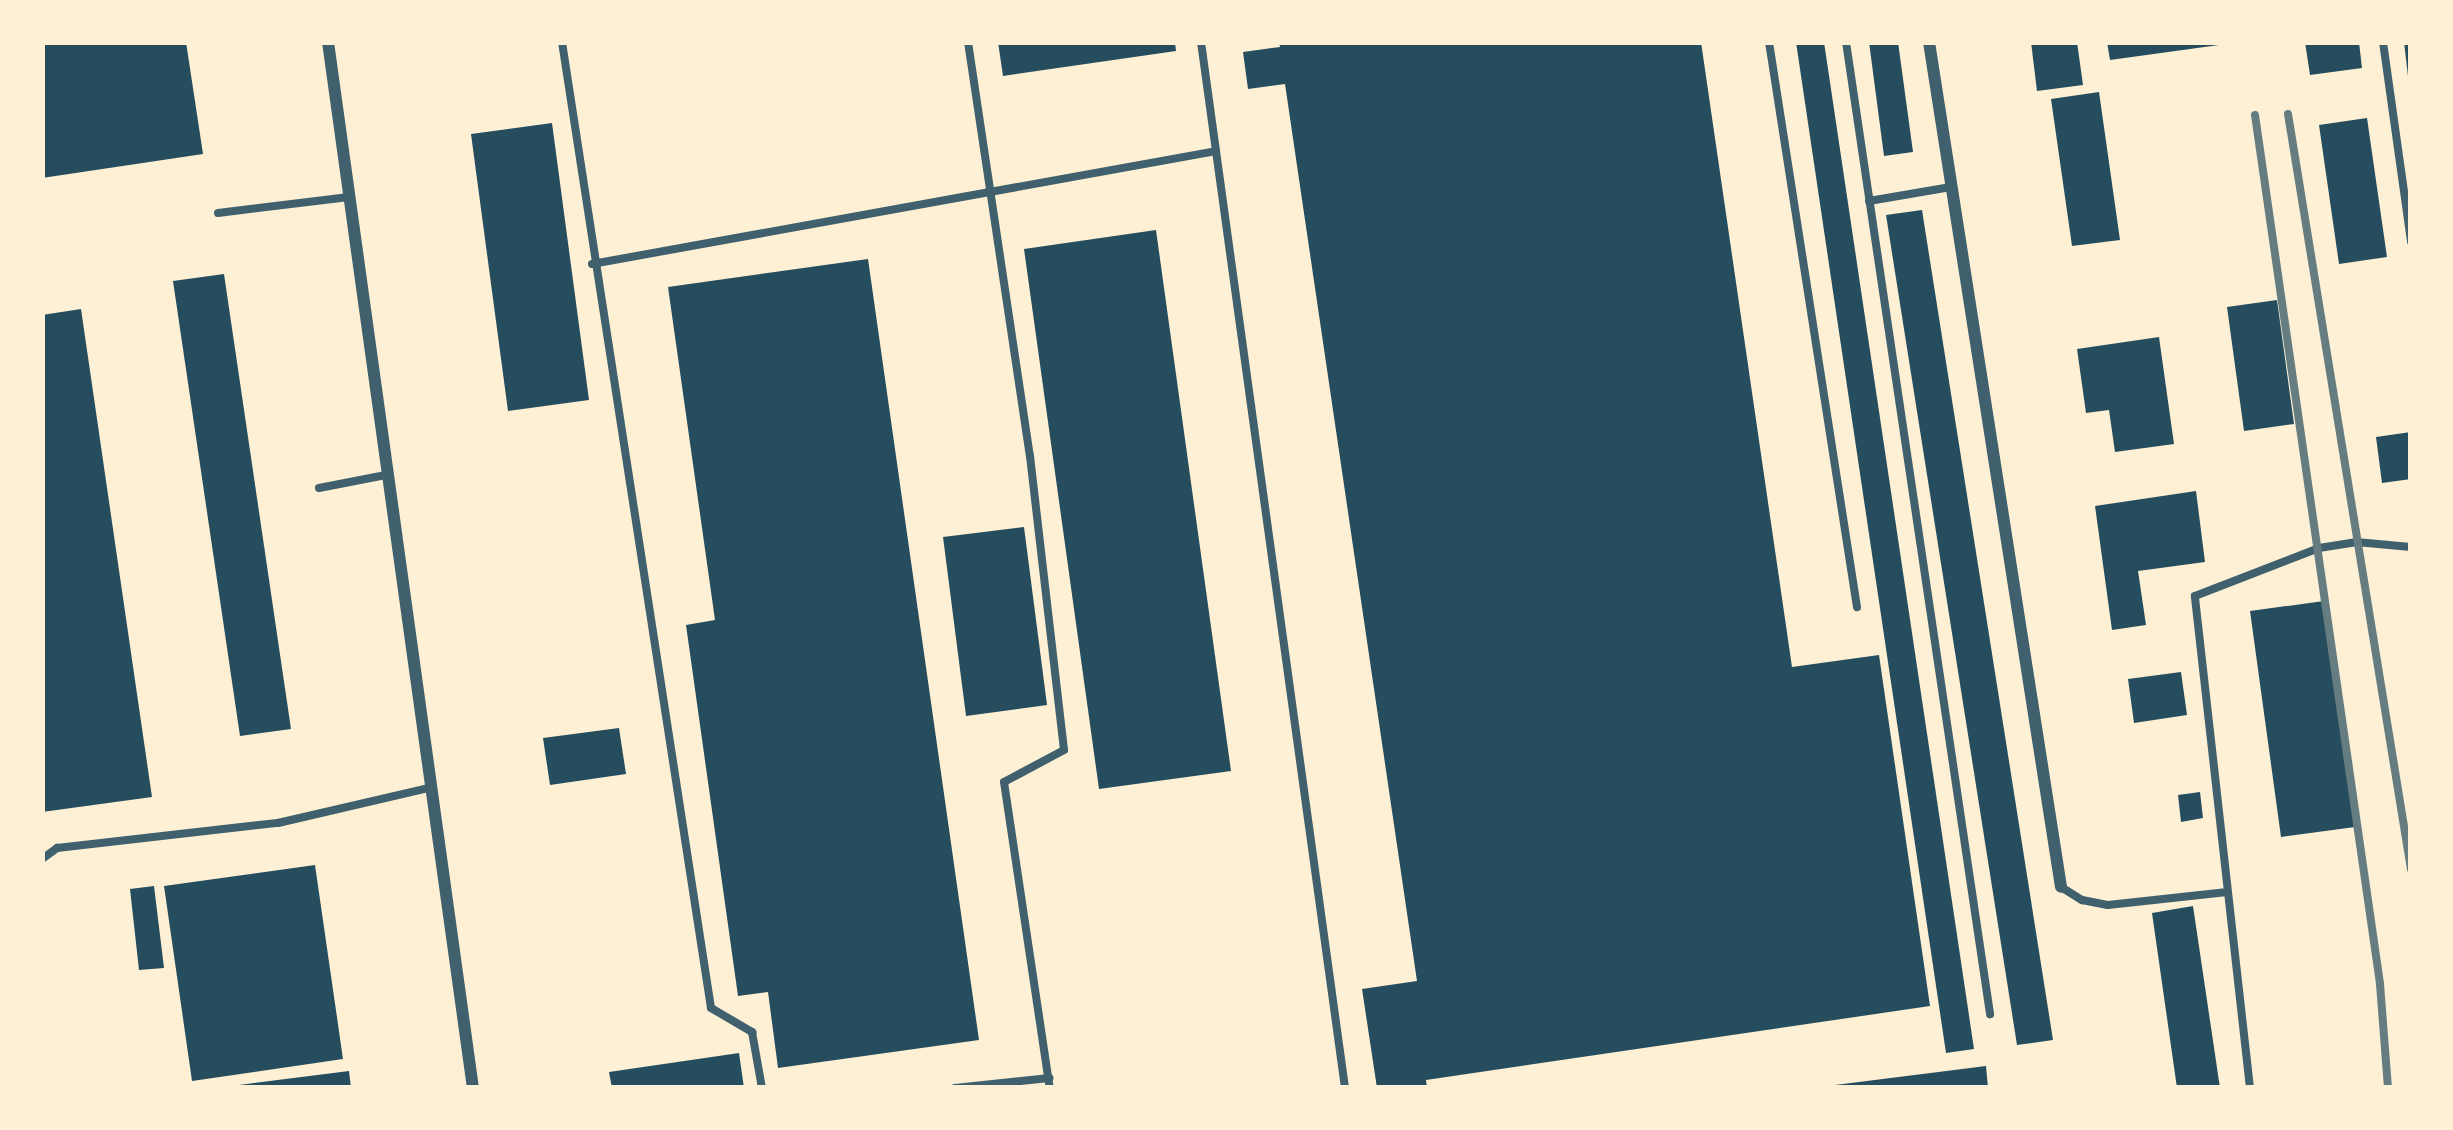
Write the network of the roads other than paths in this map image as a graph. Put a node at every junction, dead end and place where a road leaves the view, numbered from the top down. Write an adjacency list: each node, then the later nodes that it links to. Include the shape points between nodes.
1 (328, 42): 12 (street)
2 (562, 42): 16 (lane)
3 (968, 42): 11 (lane)
4 (1201, 42): 9 (lane)
5 (1769, 42): 20 (lane)
6 (1846, 42): 13 (lane)
7 (1929, 42): 10 (street)
8 (2383, 42): 15 (lane)
9 (1216, 151): 11 (lane); 30 (lane)
10 (1951, 187): 13 (lane); 23 (street)
11 (989, 190): 16 (lane); 26 (lane, via 1064,750 1004,782)
12 (349, 197): 14 (lane); 17 (street)
13 (1869, 201): 25 (lane)
14 (218, 213)
15 (2411, 242)
16 (592, 264): 28 (lane, via 711,1008 752,1032)
17 (386, 475): 18 (lane); 21 (street)
18 (319, 488)
19 (2410, 544): 24 (lane, via 2319,548 2195,596)
20 (1857, 607)
21 (428, 788): 22 (lane, via 278,823 57,848); 27 (street)
22 (42, 859)
23 (2061, 887): 24 (lane, via 2108,905)
24 (2227, 892): 31 (lane)
25 (1990, 1014)
26 (1049, 1083): 29 (lane)
27 (472, 1088)
28 (762, 1088)
29 (955, 1088)
30 (1345, 1088)
31 (2250, 1088)

